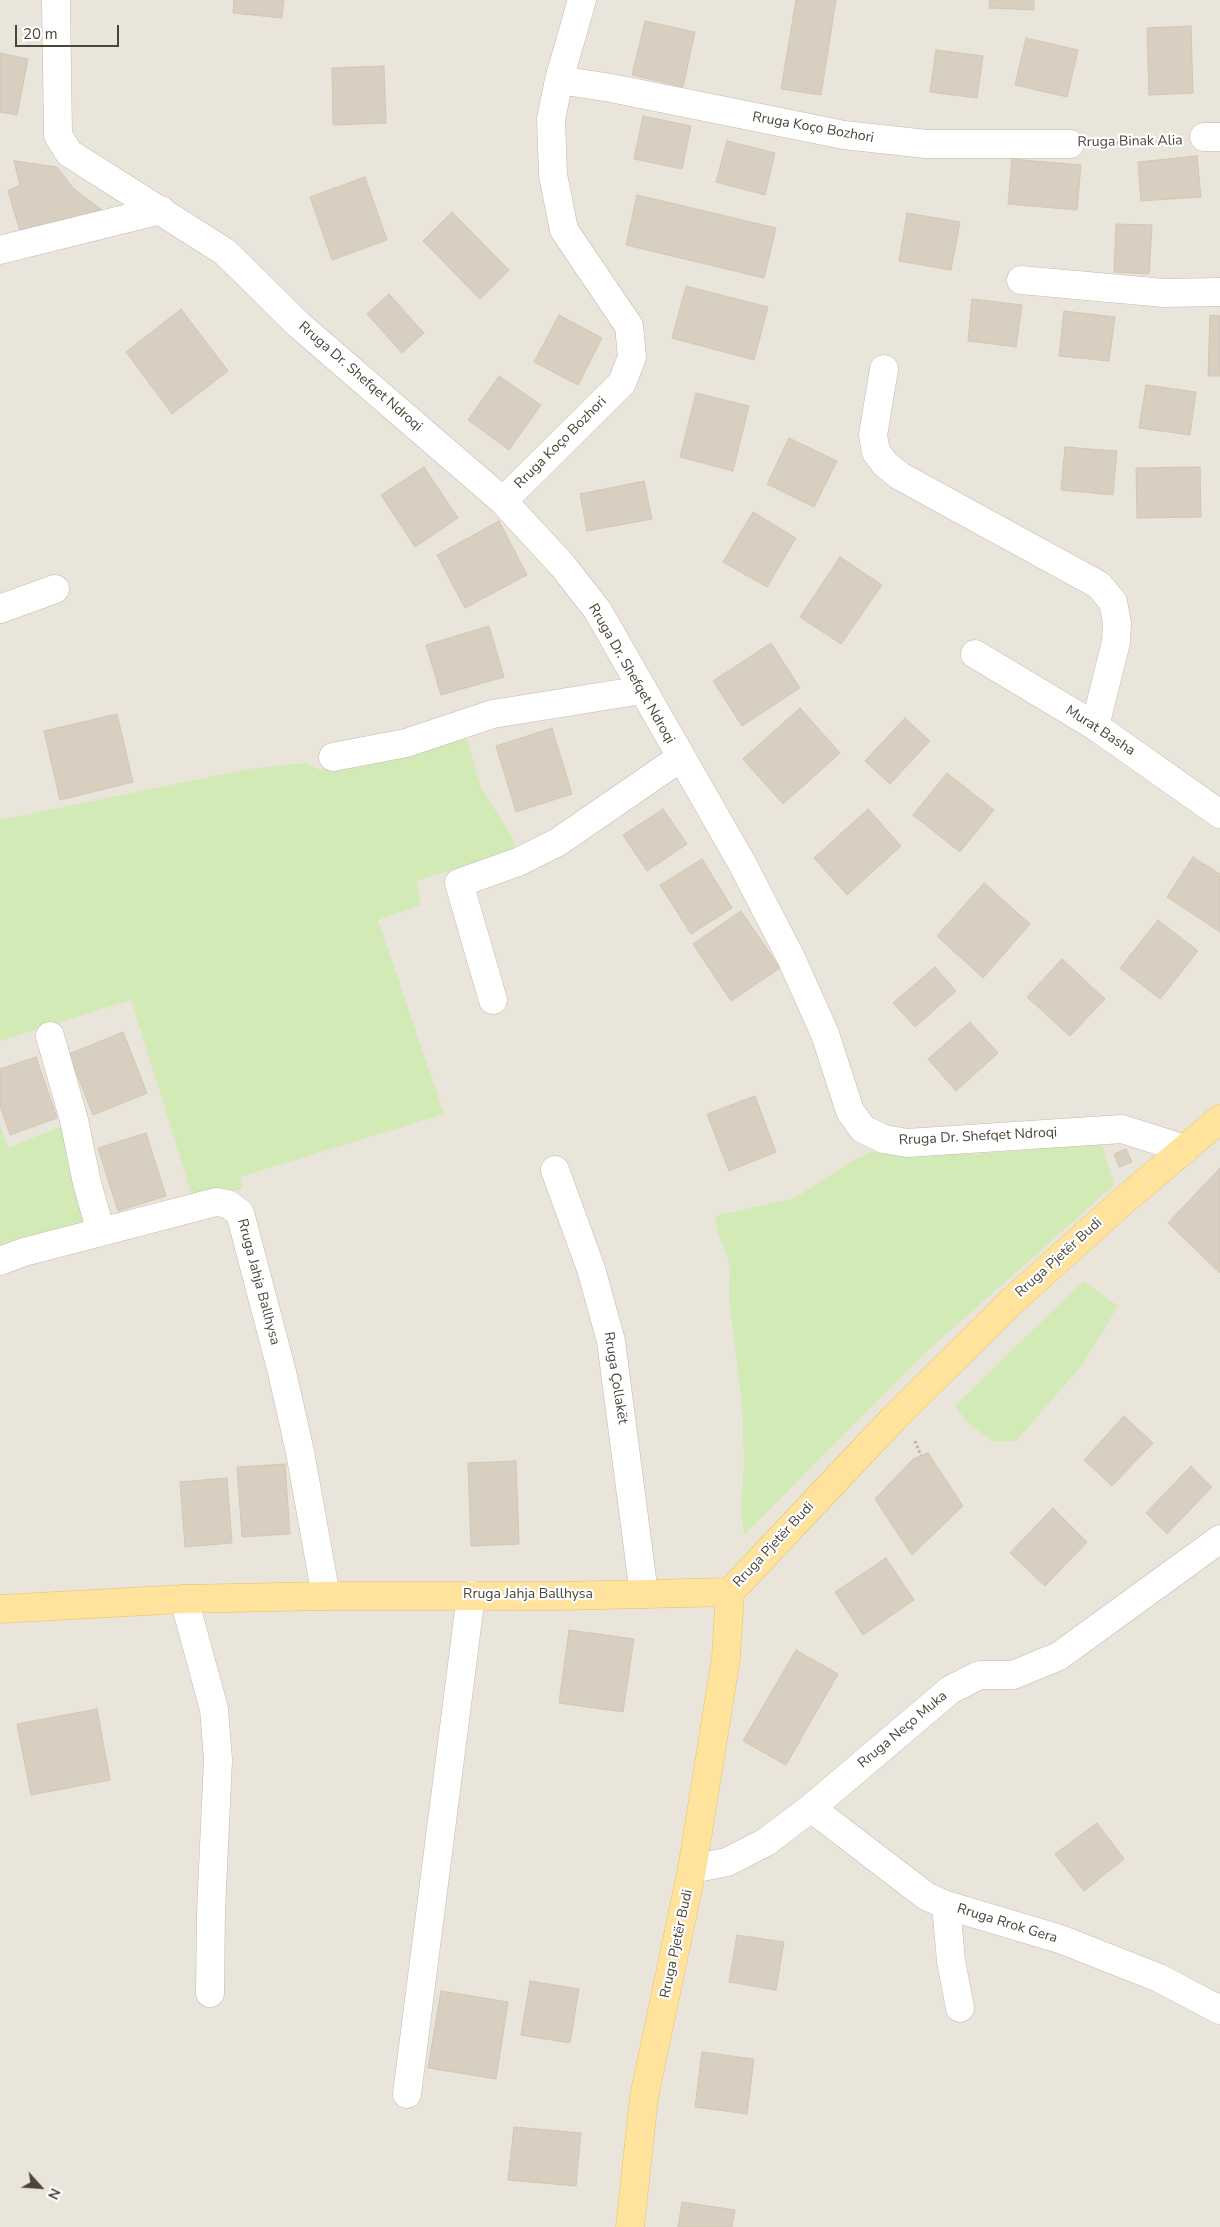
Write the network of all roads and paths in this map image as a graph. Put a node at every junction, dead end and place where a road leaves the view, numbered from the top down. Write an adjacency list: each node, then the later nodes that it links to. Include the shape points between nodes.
1 (56, 0): 6 (street, Rruga Dr. Shefqet Ndroqi, via 58,135 69,153)
2 (582, 0): 3 (street, Rruga Koço Bozhori)
3 (559, 80): 5 (street, Rruga Koço Bozhori, via 844,135 926,144); 11 (street, Rruga Koço Bozhori, via 551,119 552,156 564,230 629,326 632,357 622,383)
4 (1212, 137): 5 (path, Rruga Binak Alia, via 1184,142)
5 (1070, 144)
6 (161, 210): 7 (street); 11 (street, Rruga Dr. Shefqet Ndroqi, via 225,252 299,325)
7 (0, 250)
8 (1021, 280): 9 (street, via 1164,293)
9 (1220, 292)
10 (884, 369): 16 (street, via 873,435 876,452 886,464 900,476 1099,585 1113,602 1116,642)
11 (503, 501): 15 (street, Rruga Dr. Shefqet Ndroqi, via 563,566 598,611)
12 (55, 589): 13 (street)
13 (0, 609)
14 (975, 654): 16 (street, Murat Basha)
15 (642, 690): 17 (street, via 493,714 406,742); 18 (street, Rruga Dr. Shefqet Ndroqi)
16 (1095, 726): 19 (street, Murat Basha)
17 (333, 757)
18 (680, 758): 20 (street, via 558,842 518,862 459,883); 23 (street, Rruga Dr. Shefqet Ndroqi, via 743,866 791,958 825,1034 850,1111 863,1129 884,1139 907,1143 1122,1129)
19 (1220, 814)
20 (493, 1000)
21 (50, 1036): 25 (street)
22 (1220, 1119): 23 (main road, Rruga Pjetër Budi)
23 (1185, 1149): 30 (main road, Rruga Pjetër Budi, via 1011,1302 888,1425)
24 (555, 1170): 31 (street, Rruga Çollakët, via 591,1269 611,1340)
25 (101, 1232): 26 (street, Rruga Jahja Ballhysa); 33 (street, Rruga Jahja Ballhysa, via 216,1202 228,1204 240,1213 284,1380)
26 (0, 1261)
27 (916, 1441): 28 (path)
28 (920, 1456)
29 (1220, 1539): 36 (street, Rruga Neço Muka, via 1059,1656 1013,1675 979,1676 950,1690)
30 (730, 1592): 31 (main road, Rruga Jahja Ballhysa); 37 (main road, Rruga Pjetër Budi, via 726,1658)
31 (644, 1594): 32 (main road, Rruga Jahja Ballhysa)
32 (471, 1595): 33 (main road, Rruga Jahja Ballhysa); 42 (street)
33 (326, 1596): 34 (main road, Rruga Jahja Ballhysa)
34 (184, 1599): 35 (main road, Rruga Jahja Ballhysa); 39 (street, via 214,1709 218,1760)
35 (0, 1609)
36 (811, 1808): 37 (street, Rruga Neço Muka, via 750,1851 727,1862); 38 (street, Rruga Rrok Gera, via 926,1896)
37 (692, 1869): 43 (main road, Rruga Pjetër Budi, via 644,2097)
38 (946, 1905): 40 (street, via 951,1961); 41 (street, Rruga Rrok Gera, via 1060,1939 1159,1978)
39 (210, 1993)
40 (960, 2008)
41 (1220, 2010)
42 (406, 2094)
43 (630, 2227)

